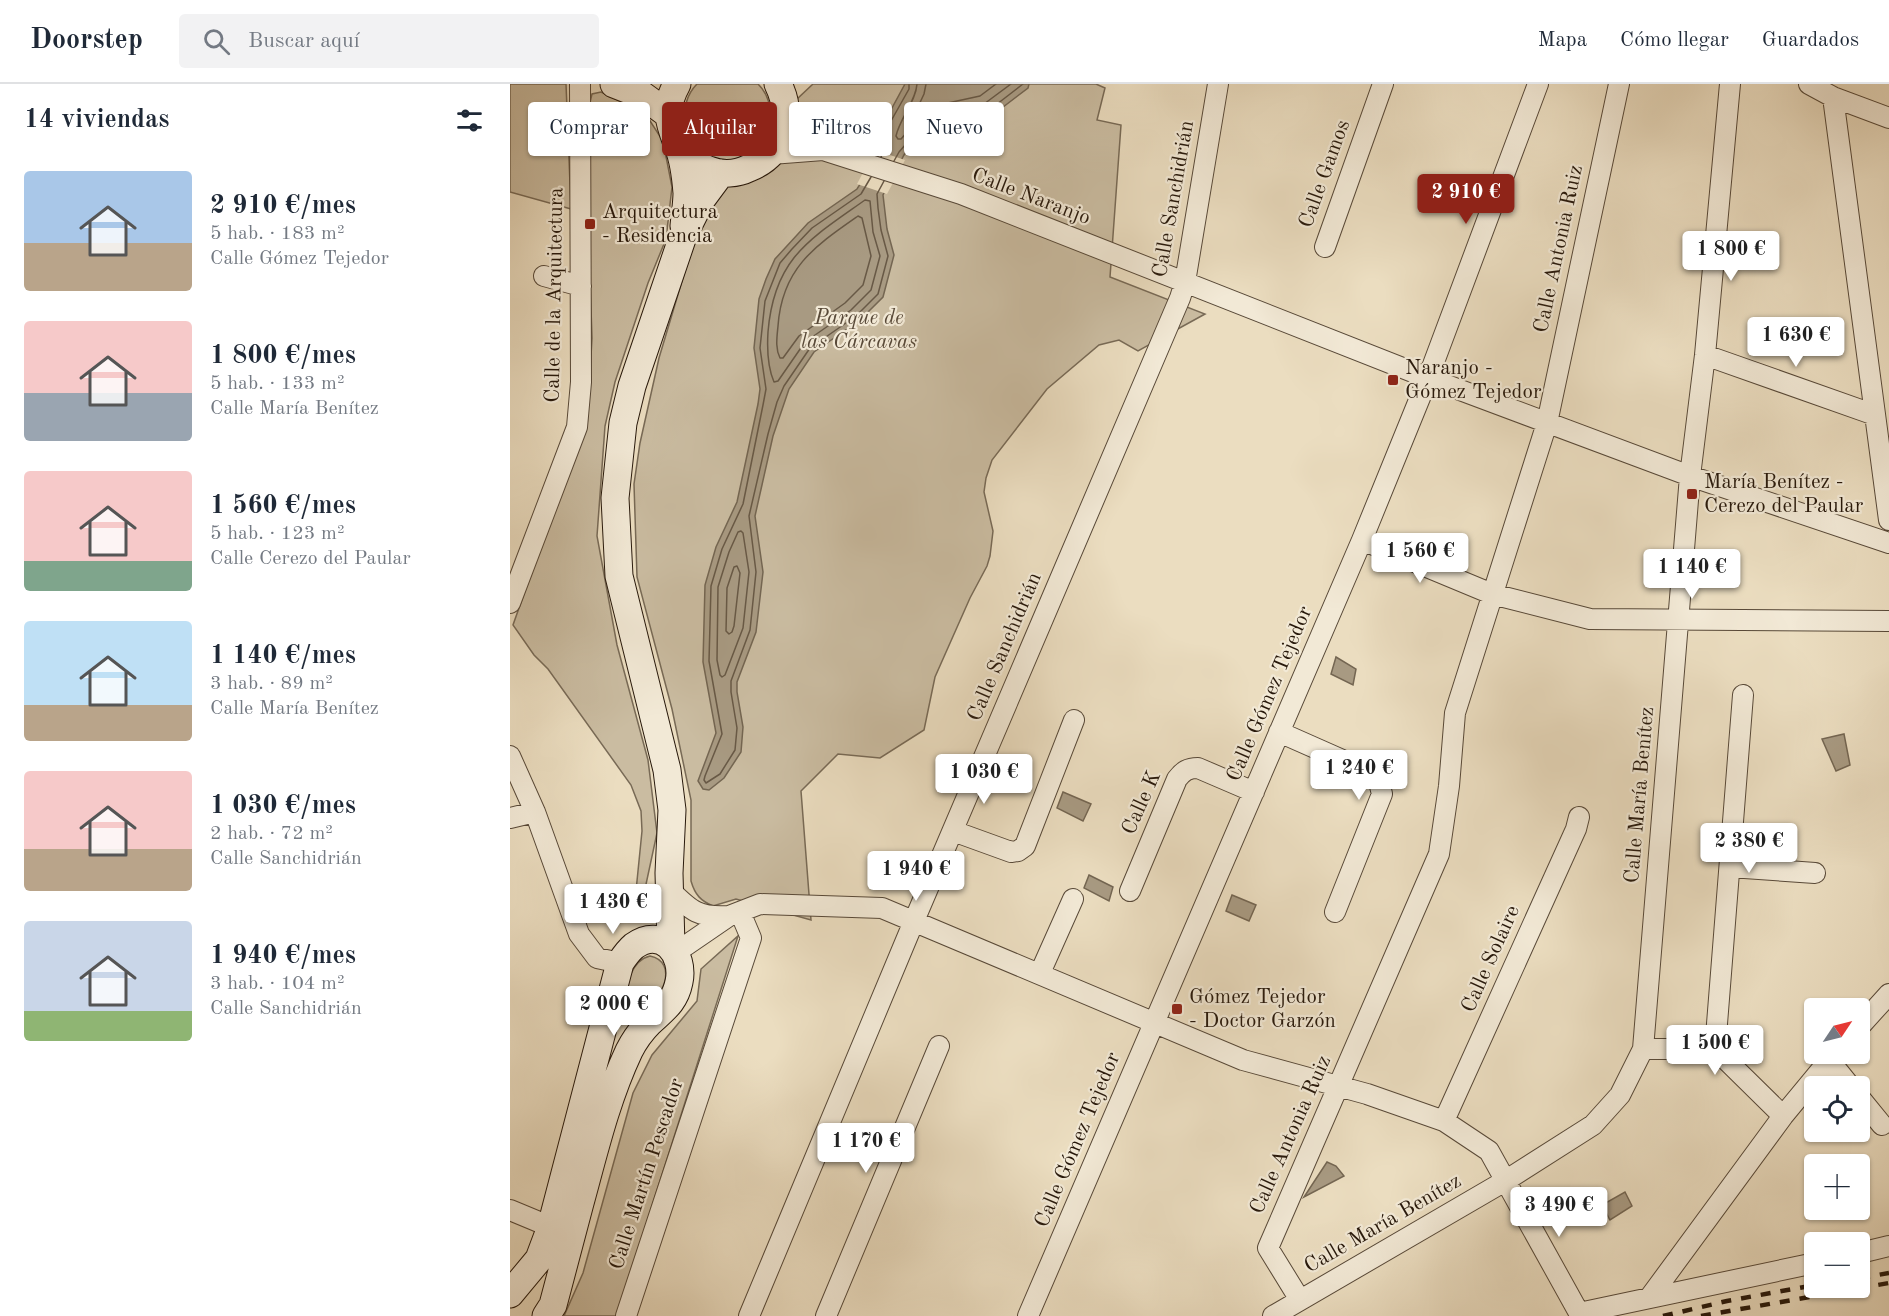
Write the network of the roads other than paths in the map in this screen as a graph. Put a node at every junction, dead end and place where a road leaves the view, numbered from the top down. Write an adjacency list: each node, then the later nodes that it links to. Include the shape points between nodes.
1 (580, 84): 27 (street, Calle de la Arquitectura)
2 (614, 84): 13 (main road, via 642,95)
3 (677, 84): 12 (main road)
4 (1218, 84): 26 (street, Calle Sanchidrián)
5 (1383, 84): 24 (street, Calle Gamos)
6 (1538, 84): 29 (street, Calle Gómez Tejedor)
7 (1619, 84): 31 (street, Calle Antonia Ruiz)
8 (1730, 84): 28 (street, Calle María Benítez)
9 (1809, 84): 11 (street)
10 (784, 88): 15 (main road)
11 (1833, 97): 14 (street); 30 (street)
12 (670, 102)
13 (662, 110)
14 (1889, 118)
15 (786, 122): 16 (street, Calle Naranjo); 17 (main road)
16 (789, 124)
17 (777, 145)
18 (680, 156): 23 (main road, via 687,194)
19 (687, 156): 22 (main road)
20 (769, 156): 22 (main road, via 742,171)
21 (842, 156): 26 (street, Calle Naranjo, via 961,194)
22 (721, 173): 23 (main road, via 701,200)
23 (683, 236): 51 (main road, via 632,386 623,423 615,498 619,576 667,770 672,810)
24 (1325, 247)
25 (544, 276): 27 (street)
26 (1185, 282): 29 (street, Calle Naranjo); 48 (street, Calle Sanchidrián)
27 (581, 286): 37 (street, Calle de la Arquitectura, via 577,427)
28 (1705, 355): 30 (street); 32 (street, Calle María Benítez)
29 (1428, 378): 31 (street, Calle Naranjo); 34 (street, Calle Gómez Tejedor)
30 (1875, 416): 33 (street)
31 (1546, 423): 32 (street, Calle Naranjo); 36 (street, Calle Antonia Ruiz)
32 (1690, 476): 35 (street, Calle Naranjo); 38 (street, Calle María Benítez)
33 (1889, 520)
34 (1362, 540): 36 (street); 42 (street, Calle Gómez Tejedor)
35 (1889, 543)
36 (1492, 594): 38 (street, via 1590,619); 70 (street, Calle Antonia Ruiz, via 1455,713 1439,854)
37 (510, 603)
38 (1679, 619): 39 (street); 67 (street, Calle María Benítez)
39 (1889, 621)
40 (1743, 695): 49 (street)
41 (1074, 720): 48 (street, via 1025,846 1011,852)
42 (1280, 732): 44 (street, Calle Gómez Tejedor); 54 (street, via 1374,774 1380,782 1382,794)
43 (510, 756): 45 (street)
44 (1254, 792): 52 (street, Calle K, via 1198,768 1182,772); 65 (street, Calle Gómez Tejedor)
45 (536, 812): 47 (street); 59 (street, via 579,934 597,958)
46 (1579, 817): 73 (street, Calle Solaire)
47 (510, 818)
48 (953, 831): 56 (street, Calle Sanchidrián)
49 (1730, 867): 50 (street); 68 (street)
50 (1815, 873)
51 (670, 882): 55 (street, via 695,912 711,917); 57 (main road); 58 (main road)
52 (1130, 891)
53 (1072, 899): 60 (street)
54 (1335, 912)
55 (734, 914): 56 (street, via 760,904 882,908); 58 (street); 85 (street, Calle Martín Pescador, via 751,938)
56 (914, 921): 60 (street); 86 (street, Calle Sanchidrián)
57 (640, 942): 58 (main road, via 657,940); 59 (main road)
58 (673, 949): 64 (main road, via 680,963 676,992 667,1007)
59 (620, 963): 62 (main road)
60 (1040, 974): 65 (street)
61 (1889, 994): 63 (street)
62 (612, 995): 64 (main road, via 623,1016 631,1021); 77 (main road)
63 (1870, 1015)
64 (651, 1020): 84 (main road, via 630,1050 608,1101 553,1305)
65 (1154, 1023): 70 (street, via 1243,1060); 88 (street, Calle Gómez Tejedor)
66 (939, 1046): 87 (street)
67 (1643, 1049): 68 (street); 75 (street, Calle María Benítez, via 1620,1095 1593,1125)
68 (1715, 1050): 72 (street)
69 (1826, 1064): 72 (street)
70 (1338, 1087): 73 (street); 83 (street, Calle Antonia Ruiz, via 1268,1248)
71 (1870, 1110): 74 (street)
72 (1783, 1116): 82 (street)
73 (1444, 1121): 75 (street, via 1489,1151)
74 (1882, 1125)
75 (1505, 1181): 82 (street, via 1579,1313); 83 (street, Calle María Benítez)
76 (510, 1210): 77 (street)
77 (551, 1227): 81 (main road, via 539,1259)
78 (1889, 1246): 79 (street)
79 (1870, 1251)
80 (1804, 1265): 82 (street)
81 (510, 1294)
82 (1650, 1297)
83 (1300, 1300): 89 (street, Calle María Benítez)
84 (546, 1316)
85 (626, 1316)
86 (751, 1316)
87 (826, 1316)
88 (1028, 1316)
89 (1273, 1316)

